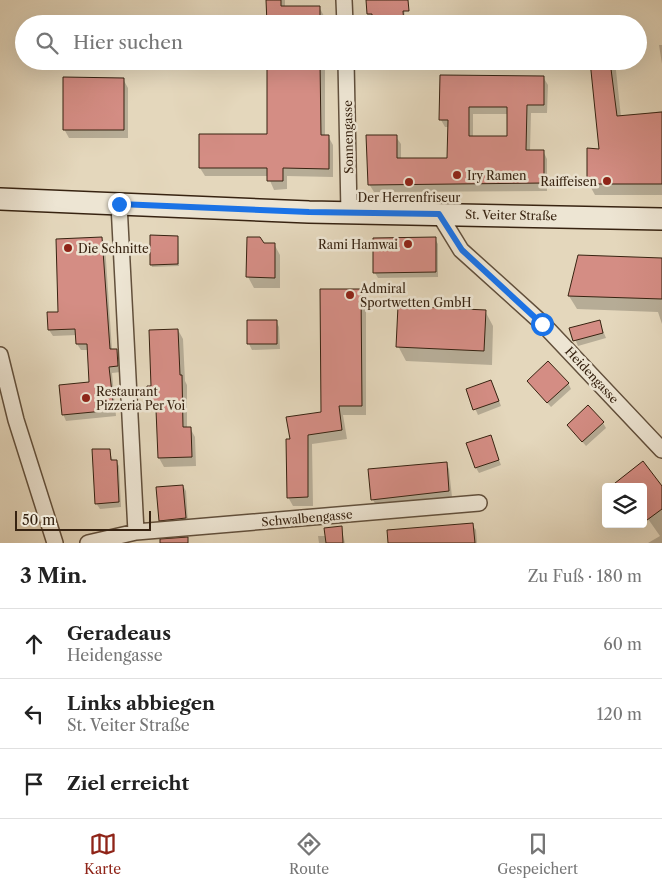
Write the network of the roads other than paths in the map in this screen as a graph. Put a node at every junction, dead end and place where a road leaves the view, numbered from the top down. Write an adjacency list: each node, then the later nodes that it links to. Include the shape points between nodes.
1 (344, 0): 2 (street)
2 (345, 15)
3 (346, 70): 6 (street, Sonnengasse)
4 (0, 199): 5 (main road, St. Veiter Straße)
5 (119, 204): 6 (main road, St. Veiter Straße); 12 (street)
6 (349, 213): 7 (main road, St. Veiter Straße)
7 (439, 214): 8 (main road, St. Veiter Straße); 10 (street, Heidengasse, via 462,250 542,324)
8 (662, 219)
9 (0, 354): 13 (street, via 16,420)
10 (662, 450)
11 (479, 503): 12 (street, Schwalbengasse)
12 (136, 532): 14 (street, Schwalbengasse)
13 (54, 543)
14 (88, 543)

